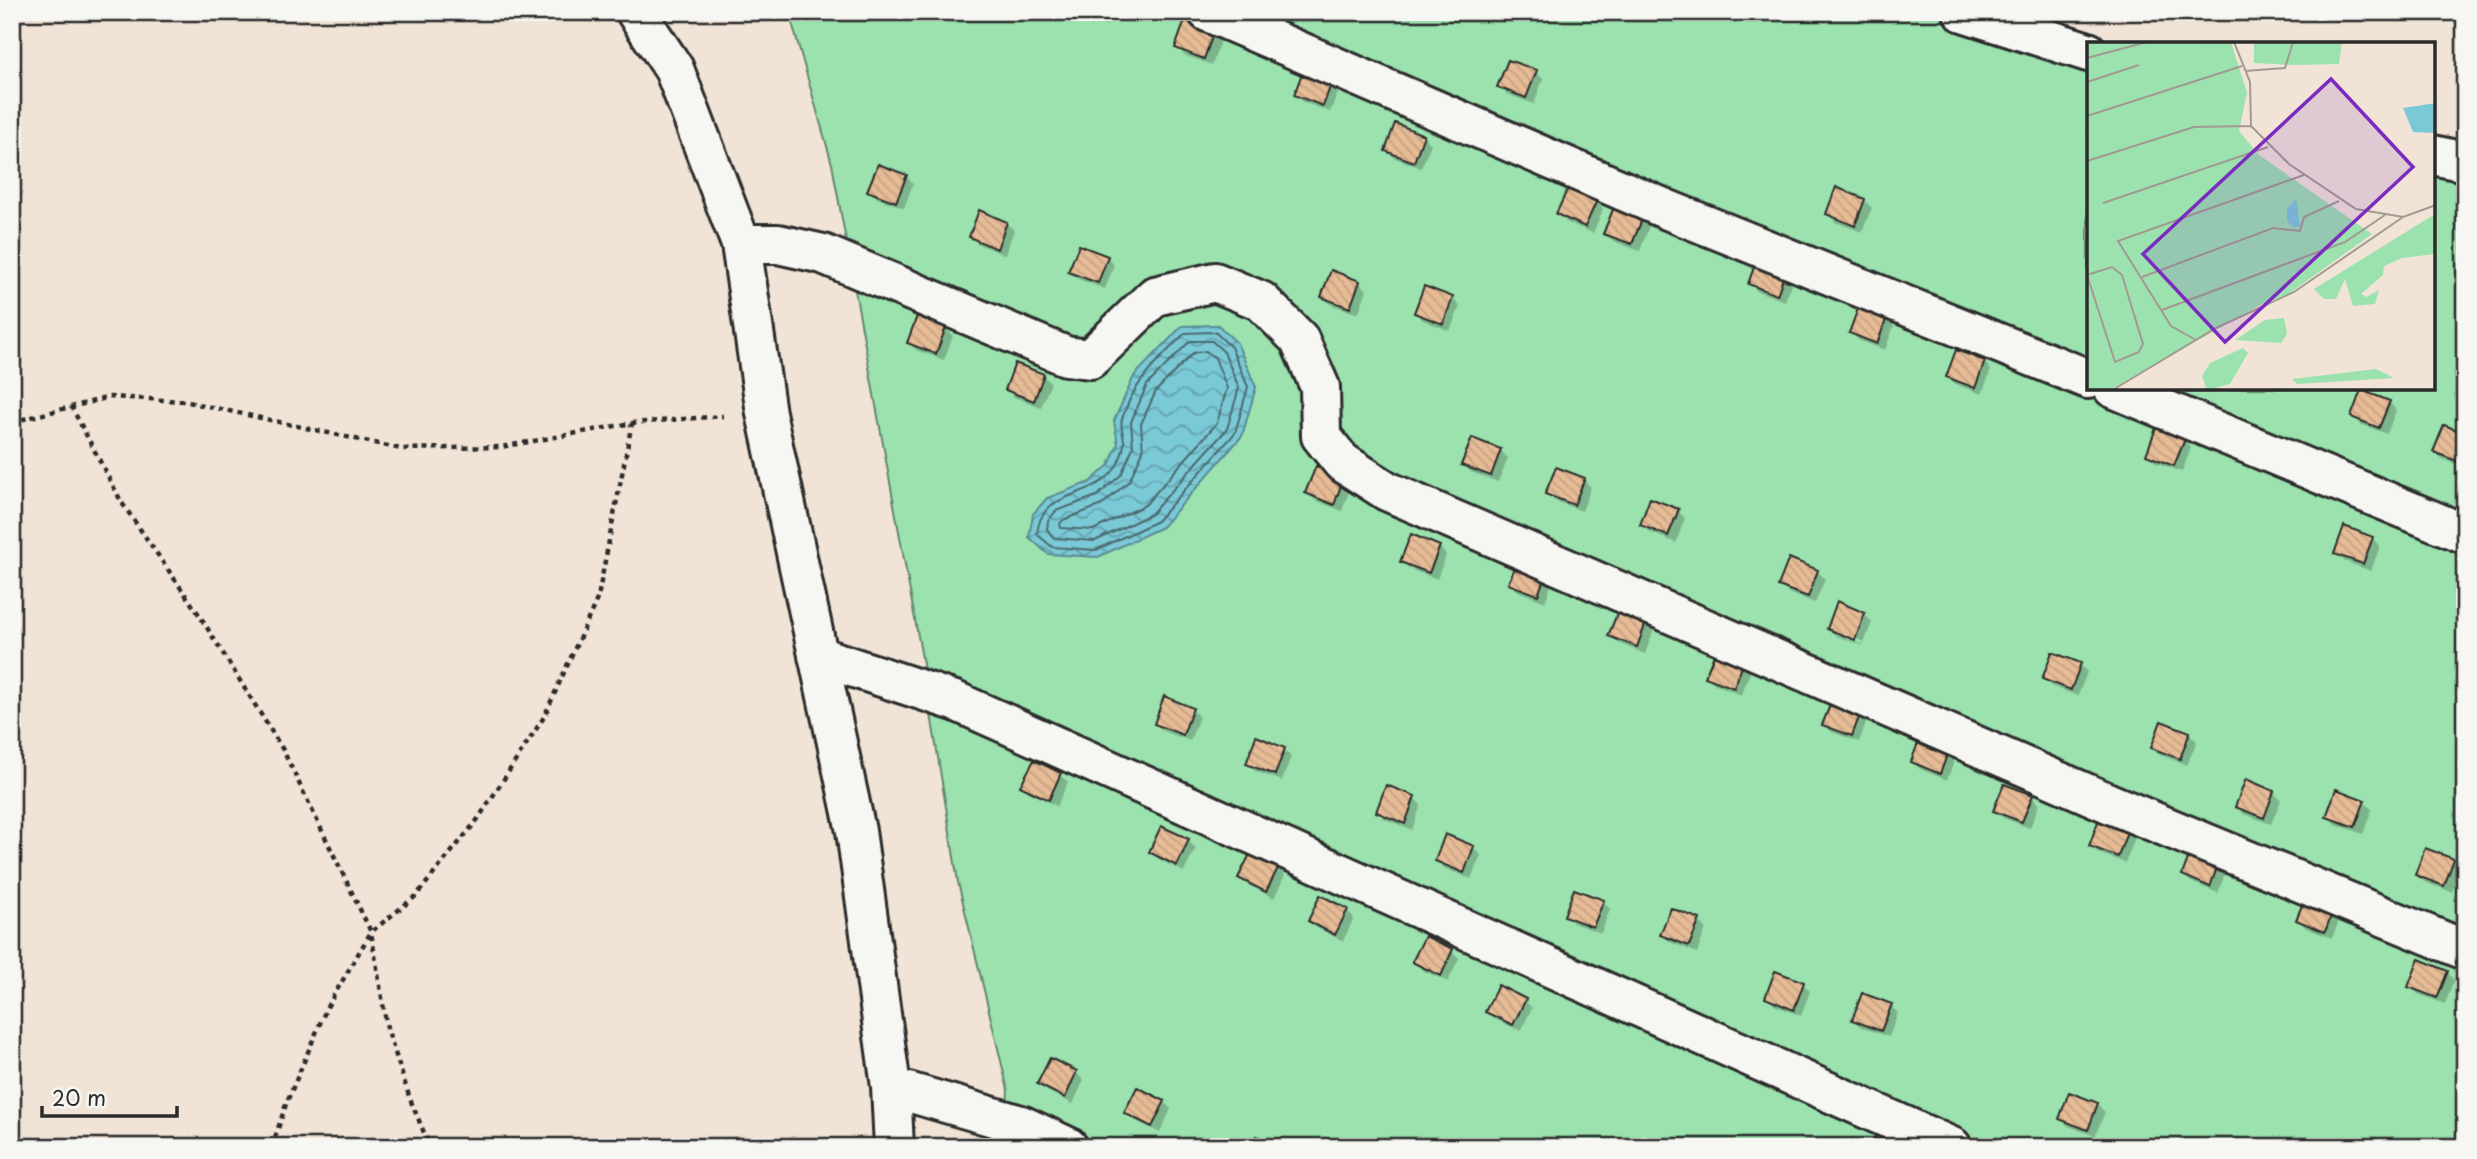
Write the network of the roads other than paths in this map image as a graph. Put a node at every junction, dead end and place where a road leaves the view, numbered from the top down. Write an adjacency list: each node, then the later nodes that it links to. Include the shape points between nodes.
1 (636, 12): 7 (street, via 674,69)
2 (1208, 12): 8 (street, via 1668,210)
3 (1963, 12): 4 (street)
4 (2087, 52)
5 (2435, 155): 6 (street)
6 (2465, 162)
7 (741, 244): 11 (street, via 766,413); 12 (street, via 778,244 823,254 1066,356 1090,359 1155,296 1215,282 1250,296 1261,301 1298,339 1320,387 1321,436 1342,462 1387,491 2111,804)
8 (2087, 379)
9 (2118, 390): 10 (street)
10 (2465, 534)
11 (818, 656): 13 (street, via 856,831); 16 (street, via 955,701)
12 (2465, 950)
13 (891, 1087): 14 (street); 15 (street, via 1021,1125)
14 (894, 1147)
15 (1068, 1147)
16 (1952, 1147)

